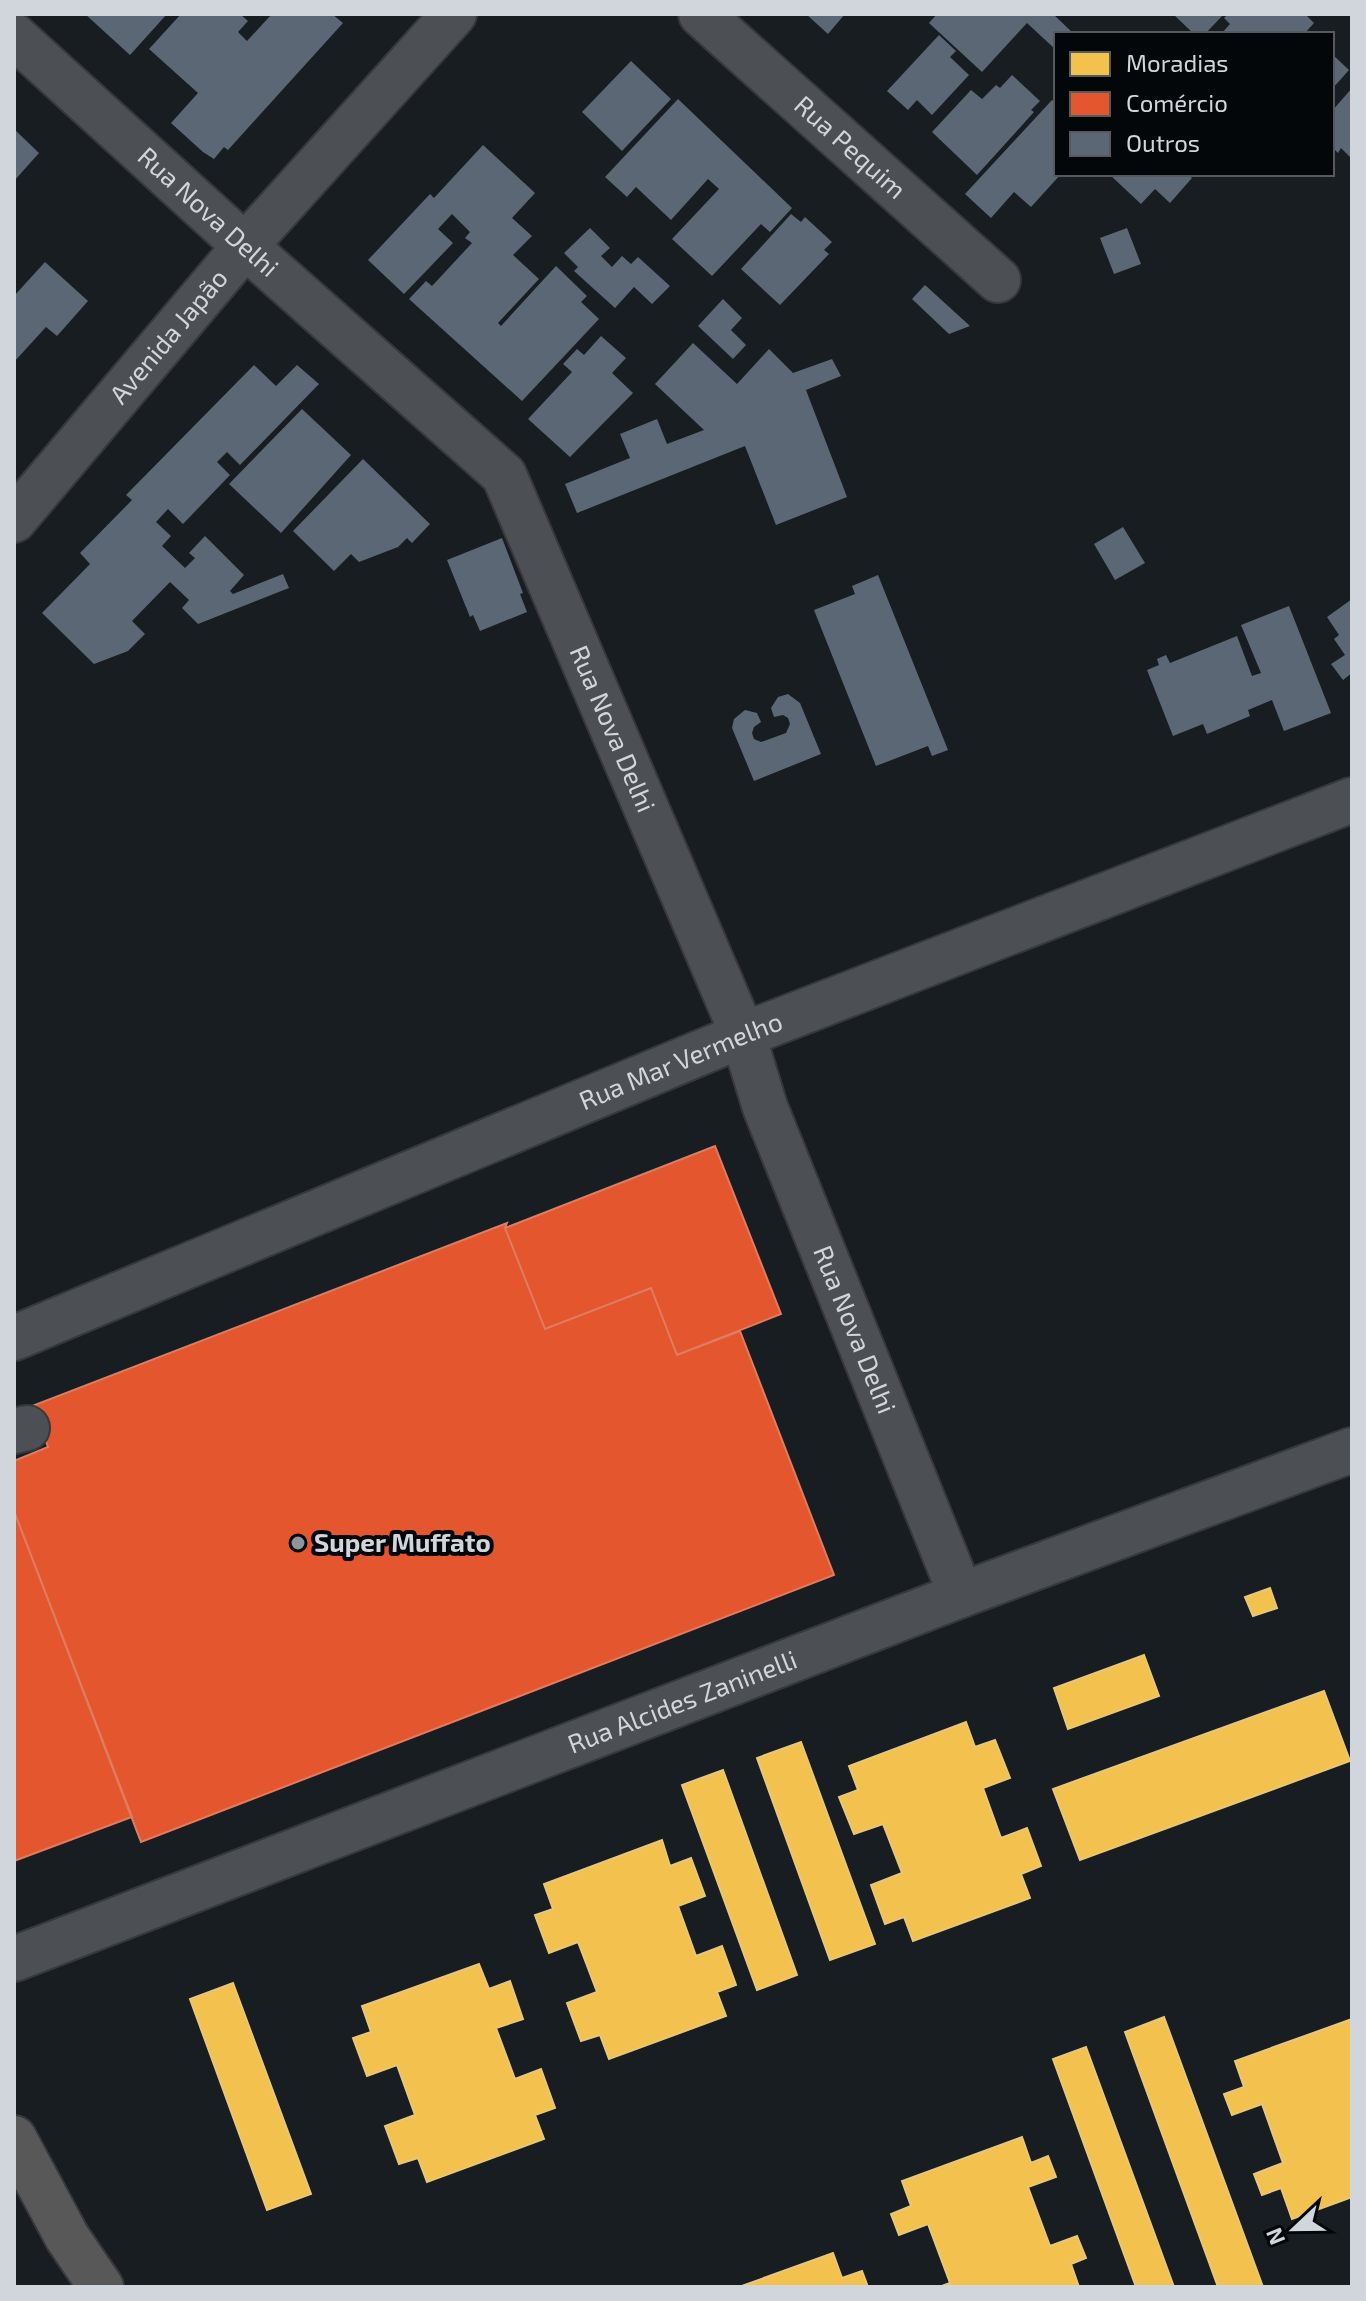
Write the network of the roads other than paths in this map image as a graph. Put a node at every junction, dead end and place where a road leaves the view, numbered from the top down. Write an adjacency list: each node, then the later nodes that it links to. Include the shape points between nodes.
1 (454, 14): 4 (street, Avenida Japão)
2 (701, 14): 5 (street, Rua Pequim)
3 (14, 36): 4 (street, Rua Nova Delhi)
4 (245, 246): 6 (street, Avenida Japão); 8 (street, Rua Nova Delhi, via 504,475)
5 (998, 280)
6 (14, 520)
7 (1352, 800): 8 (street, Rua Mar Vermelho)
8 (743, 1035): 9 (street, Rua Mar Vermelho); 11 (street, Rua Nova Delhi, via 765,1107)
9 (14, 1338)
10 (1352, 1450): 11 (street, Rua Alcides Zaninelli)
11 (961, 1595): 12 (street, Rua Alcides Zaninelli)
12 (14, 1959)
13 (14, 2138): 14 (main road, via 67,2237)
14 (101, 2287)

